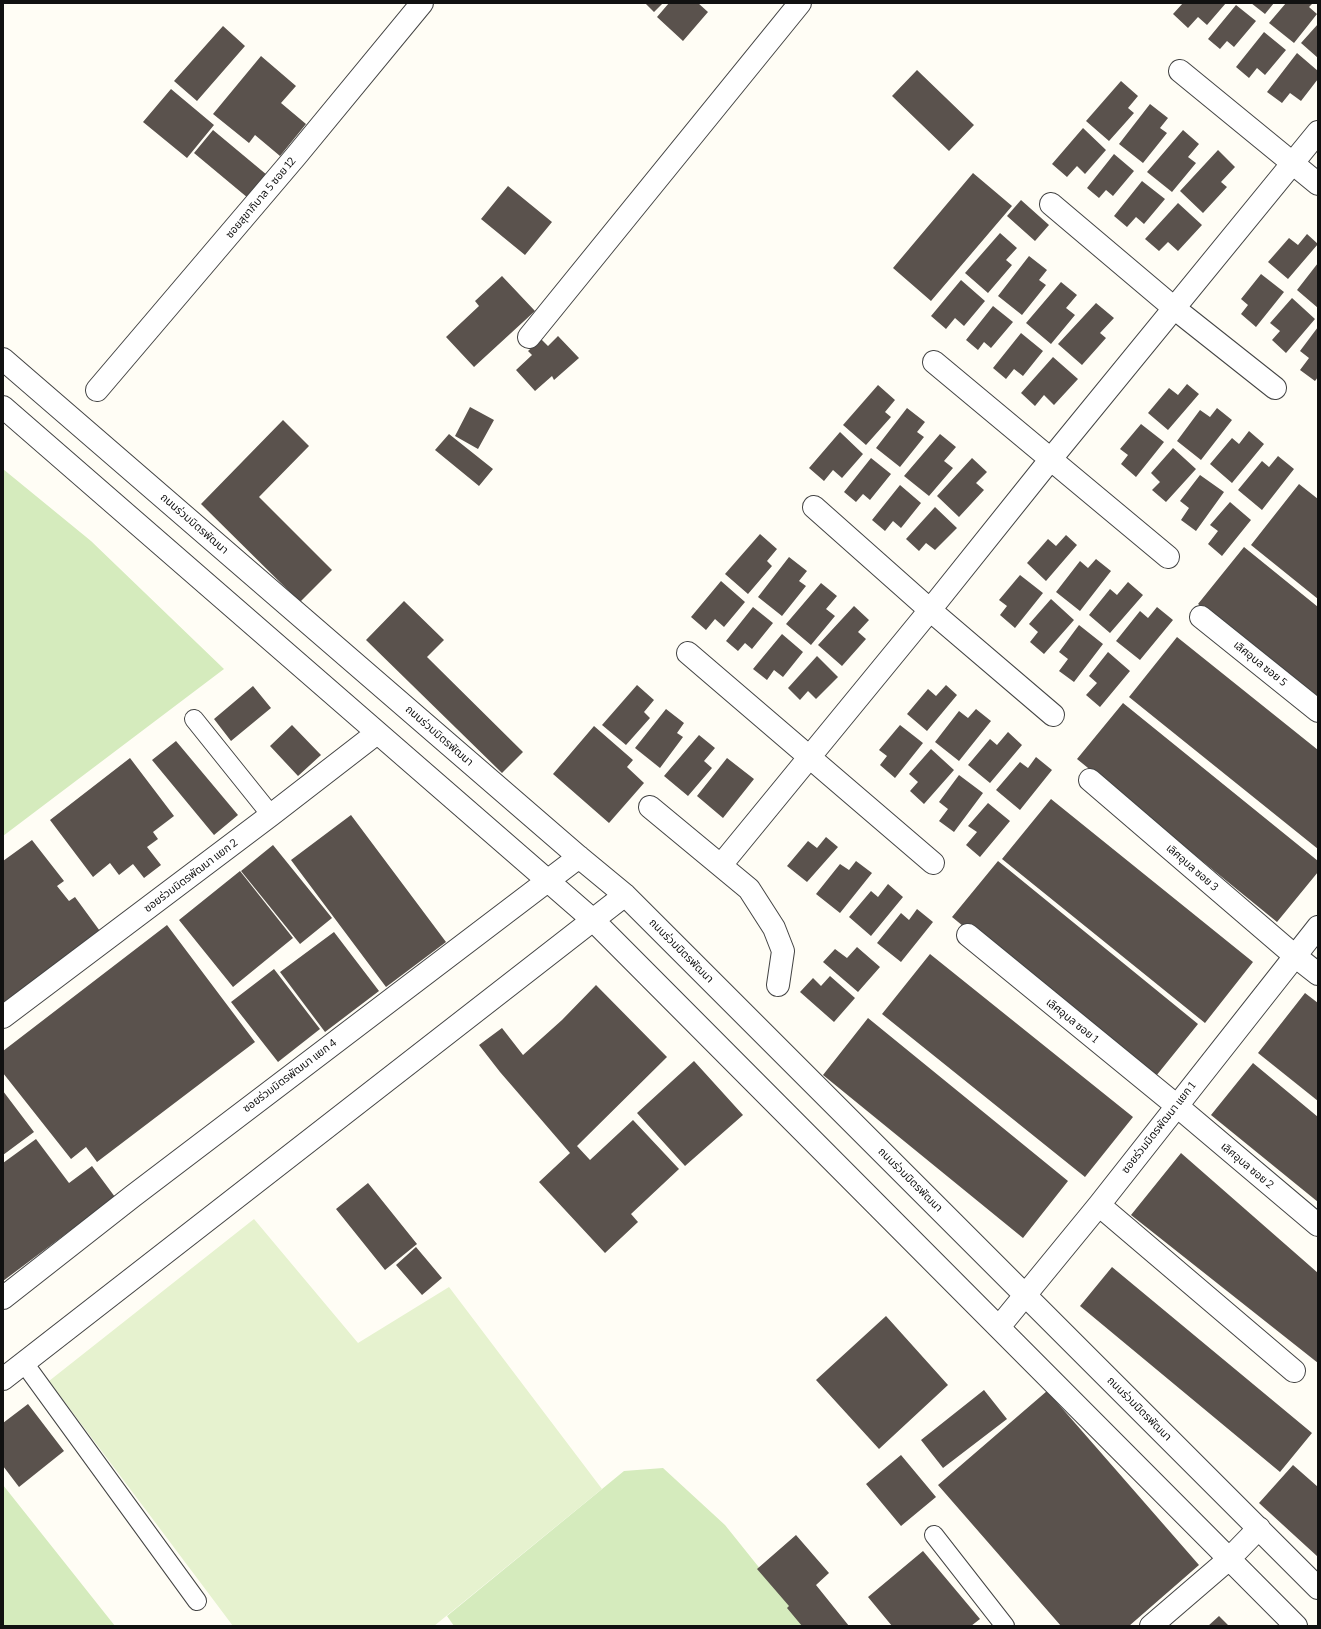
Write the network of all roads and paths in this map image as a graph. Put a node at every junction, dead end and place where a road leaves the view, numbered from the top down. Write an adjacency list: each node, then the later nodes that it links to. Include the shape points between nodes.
1 (422, 3): 13 (street, ซอยสุขาภิบาล 5 ซอย 12)
2 (800, 3): 9 (street)
3 (1180, 71): 5 (street)
4 (1318, 132): 5 (street)
5 (1293, 163): 6 (street); 8 (street)
6 (1318, 184)
7 (1051, 204): 8 (street)
8 (1174, 308): 12 (street); 15 (street)
9 (529, 337)
10 (3, 359): 29 (street, ถนนร่วมมิตรพัฒนา)
11 (934, 362): 15 (street)
12 (1275, 388)
13 (97, 390)
14 (3, 407): 24 (street)
15 (1050, 460): 17 (street); 18 (street)
16 (814, 506): 18 (street)
17 (1168, 557)
18 (930, 610): 22 (street); 25 (street)
19 (1201, 616): 21 (street, เลิศอุบล ซอย 5)
20 (688, 653): 25 (street)
21 (1318, 711)
22 (1053, 715)
23 (194, 719): 28 (lane)
24 (377, 733): 28 (street, ซอยร่วมมิตรพัฒนา แยก 2); 32 (street)
25 (809, 756): 30 (street); 31 (street)
26 (1090, 780): 37 (street, เลิศอุบล ซอย 3)
27 (650, 807): 31 (street)
28 (271, 815): 40 (street, ซอยร่วมมิตรพัฒนา แยก 2)
29 (578, 857): 32 (street, ซอยร่วมมิตรพัฒนา แยก 4); 33 (street, ถนนร่วมมิตรพัฒนา)
30 (933, 863)
31 (721, 865): 39 (street, via 749,889 774,928 783,951)
32 (548, 881): 34 (street); 45 (street, ซอยร่วมมิตรพัฒนา แยก 4, via 132,1196)
33 (625, 895): 34 (street); 44 (street, ถนนร่วมมิตรพัฒนา)
34 (593, 920): 46 (street); 47 (street)
35 (1318, 927): 37 (street, ซอยร่วมมิตรพัฒนา แยก 1)
36 (968, 935): 41 (street, เลิศอุบล ซอย 1)
37 (1295, 956): 38 (street, เลิศอุบล ซอย 3); 41 (street, ซอยร่วมมิตรพัฒนา แยก 1)
38 (1318, 974)
39 (778, 985)
40 (3, 1017)
41 (1177, 1106): 42 (street, ซอยร่วมมิตรพัฒนา แยก 1); 43 (street, เลิศอุบล ซอย 2)
42 (1099, 1205): 44 (street, ซอยร่วมมิตรพัฒนา แยก 1); 48 (street)
43 (1318, 1225)
44 (1025, 1295): 46 (street, ซอยร่วมมิตรพัฒนา แยก 1); 50 (street, ถนนร่วมมิตรพัฒนา)
45 (3, 1298)
46 (999, 1327): 52 (street)
47 (24, 1363): 49 (street); 54 (lane)
48 (1294, 1371)
49 (3, 1379)
50 (1259, 1528): 52 (street); 53 (street, ถนนร่วมมิตรพัฒนา)
51 (934, 1535): 55 (lane)
52 (1229, 1559): 56 (street); 57 (street)
53 (1318, 1588)
54 (196, 1602)
55 (1005, 1626)
56 (1151, 1626)
57 (1296, 1626)

